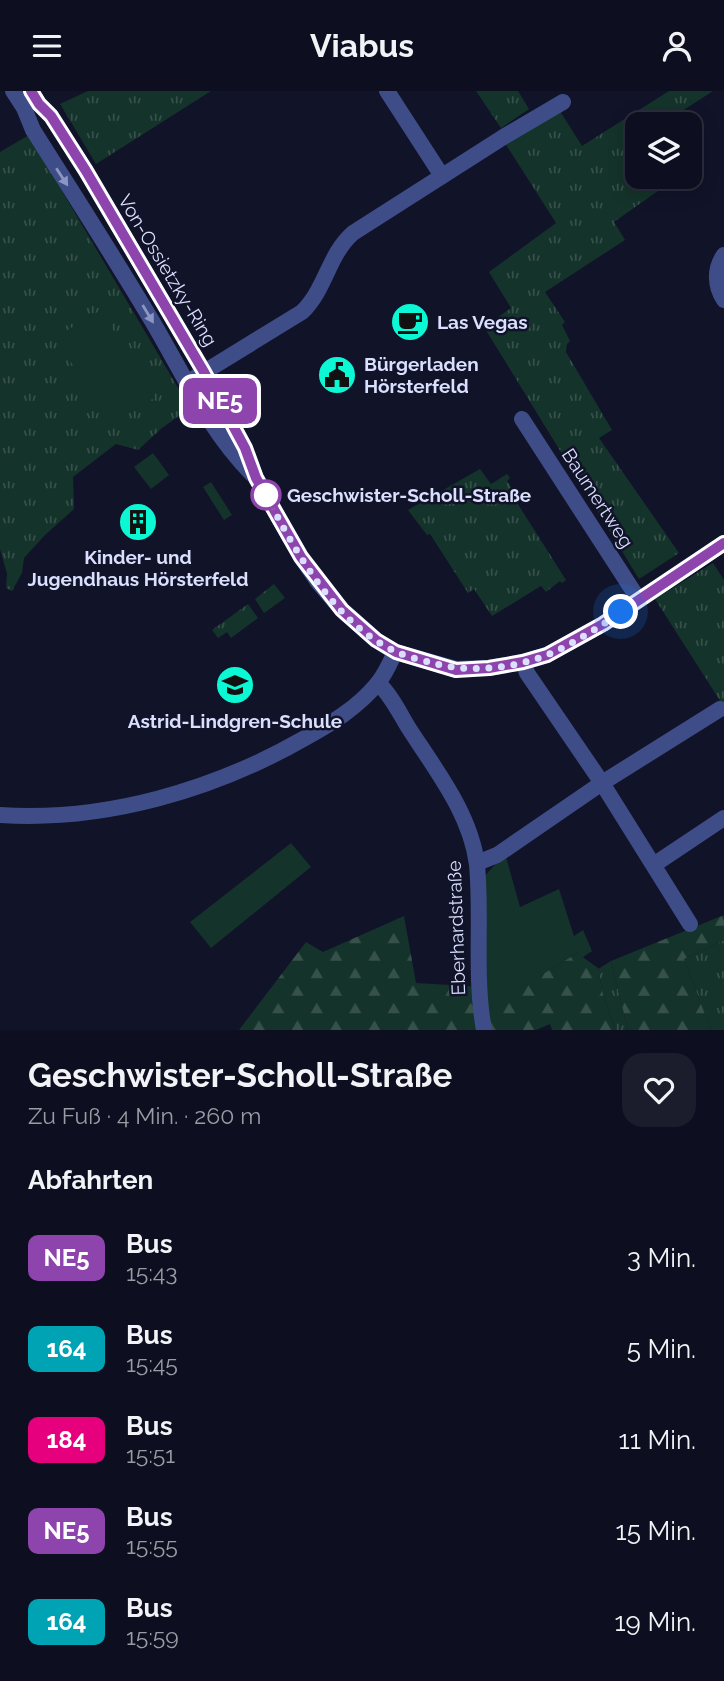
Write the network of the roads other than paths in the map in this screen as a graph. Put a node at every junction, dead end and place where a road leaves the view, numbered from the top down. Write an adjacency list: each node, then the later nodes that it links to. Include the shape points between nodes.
1 (13, 91): 9 (street, Von-Ossietzky-Ring, one-way to 9)
2 (31, 91): 8 (street, Von-Ossietzky-Ring, via 86,171)
3 (387, 91): 5 (street)
4 (563, 102): 5 (street)
5 (442, 176): 8 (street, via 346,239 302,312)
6 (724, 255): 7 (street, via 716,280)
7 (724, 300)
8 (204, 372): 9 (street); 11 (street, Von-Ossietzky-Ring)
9 (188, 382): 11 (street, Von-Ossietzky-Ring, via 233,455)
10 (522, 419): 13 (street, Baumertweg)
11 (256, 478): 14 (street, Von-Ossietzky-Ring, via 329,596 356,624)
12 (724, 543): 13 (street, Von-Ossietzky-Ring)
13 (639, 600): 15 (street, Von-Ossietzky-Ring, via 573,642)
14 (396, 652): 15 (street, Von-Ossietzky-Ring, via 456,670); 16 (street)
15 (523, 662): 18 (street)
16 (378, 683): 19 (street, via 331,723 277,754 218,779 100,810); 21 (street, Eberhardstraße, via 456,803)
17 (720, 709): 18 (street)
18 (602, 783): 21 (street, via 496,855); 22 (street)
19 (0, 815)
20 (724, 818): 22 (street)
21 (477, 863): 24 (street, Eberhardstraße)
22 (655, 864): 23 (street)
23 (691, 924)
24 (484, 1030)

